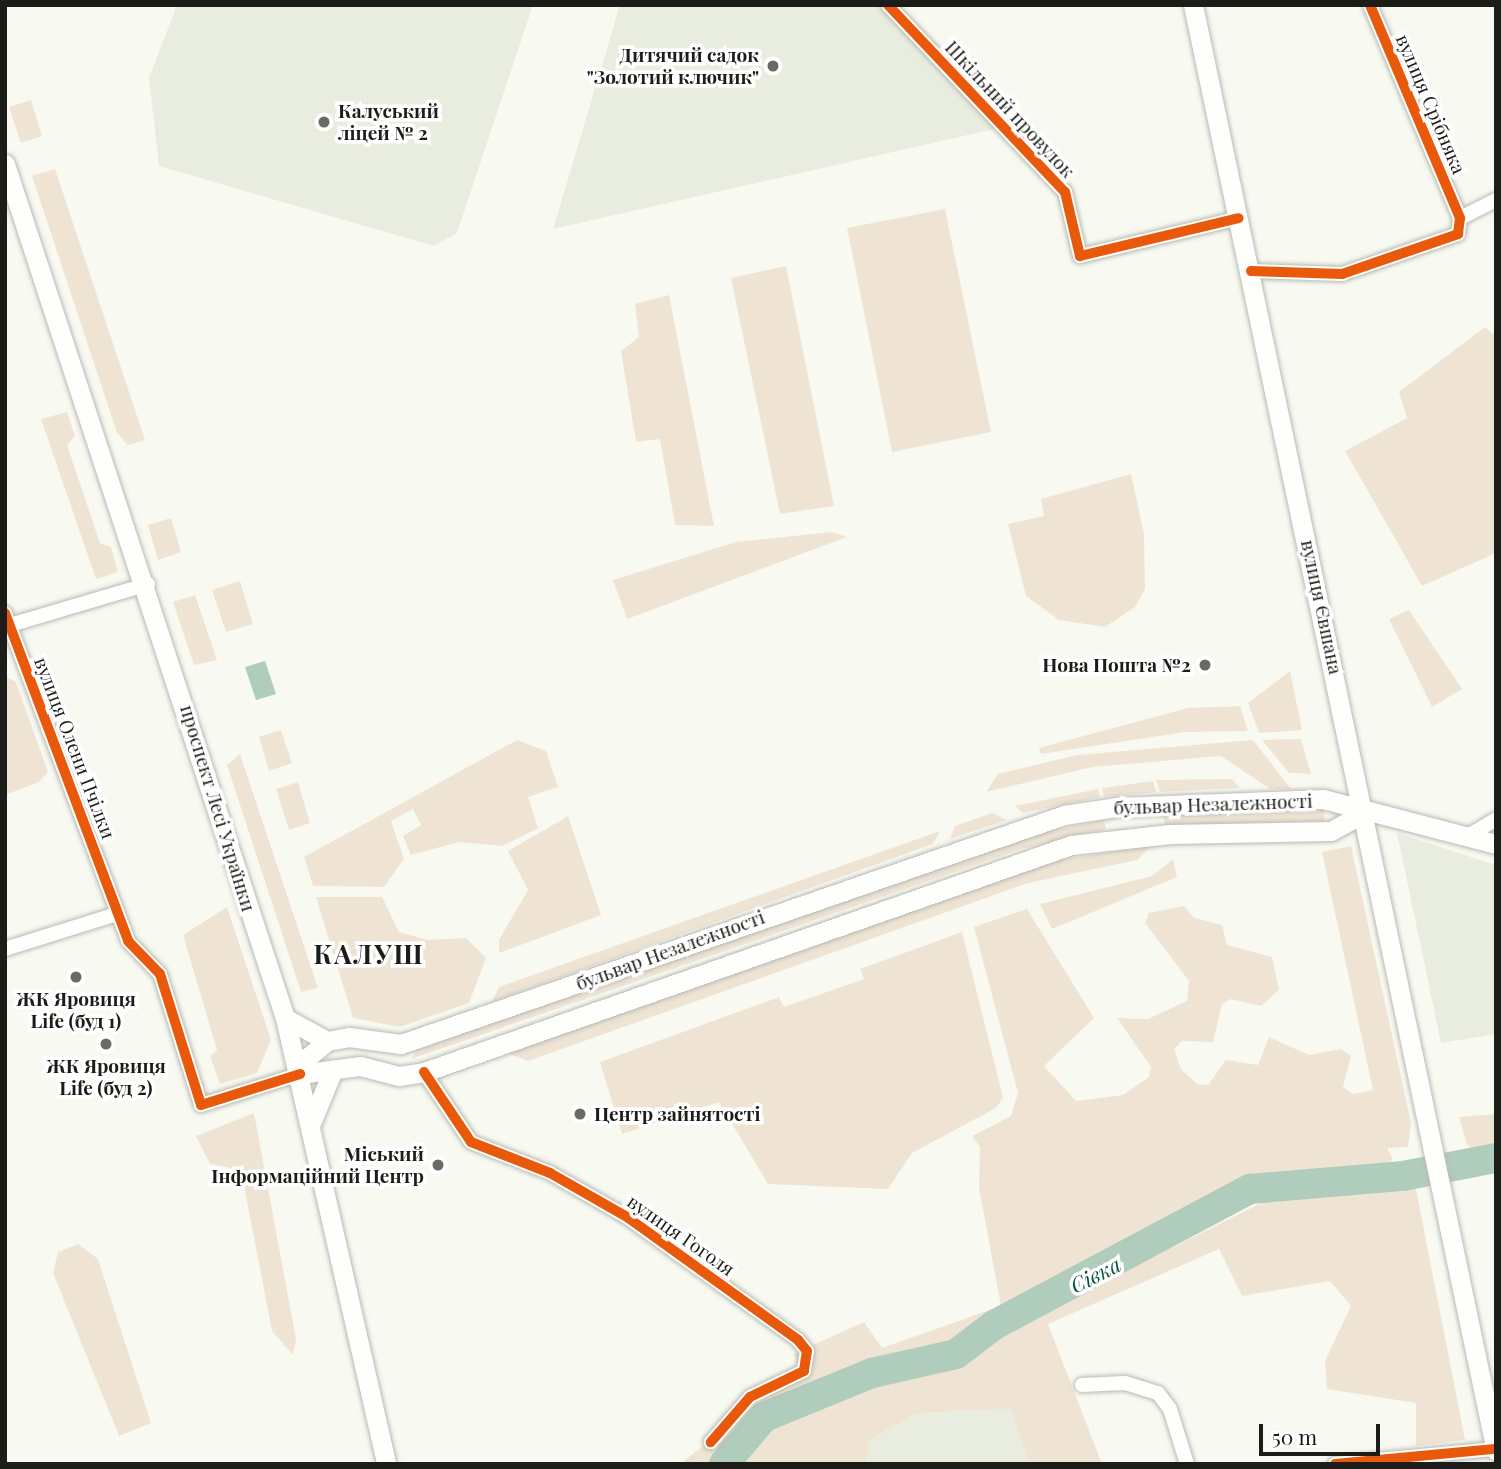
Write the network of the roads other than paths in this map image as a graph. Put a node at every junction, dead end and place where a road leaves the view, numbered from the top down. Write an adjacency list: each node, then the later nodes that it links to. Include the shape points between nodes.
1 (888, 5): 6 (street, Шкільний провулок, via 1065,192 1080,256)
2 (1193, 5): 6 (main road, вулиця Євшана)
3 (1370, 5): 7 (street, вулиця Срібняка)
4 (5, 164): 9 (main road, проспект Лесі Українки)
5 (1496, 200): 7 (street)
6 (1239, 218): 8 (main road, вулиця Євшана)
7 (1460, 218): 8 (street, via 1458,234 1444,243 1342,274)
8 (1251, 271): 11 (main road, вулиця Євшана)
9 (148, 584): 10 (street); 17 (main road, проспект Лесі Українки)
10 (8, 619): 15 (street, вулиця Олени Пчілки)
11 (1365, 812): 13 (main road); 18 (main road, бульвар Незалежності, via 1323,799 1117,807 1064,815 401,1044 349,1037); 20 (main road, бульвар Незалежності, via 1331,831 1170,834 1071,845); 25 (main road, вулиця Євшана)
12 (1496, 819): 13 (street)
13 (1468, 836): 14 (main road)
14 (1496, 844)
15 (117, 914): 16 (street); 21 (street, вулиця Олени Пчілки, via 128,941 160,974 201,1105)
16 (5, 949)
17 (285, 1018): 18 (main road); 21 (main road, проспект Лесі Українки)
18 (327, 1041): 21 (main road, via 308,1057)
19 (333, 1070): 20 (main road, бульвар Незалежності); 21 (main road, бульвар Незалежності); 22 (main road)
20 (424, 1072): 24 (street, вулиця Гоголя, via 471,1142 550,1173 627,1217 807,1351 804,1371 750,1397)
21 (300, 1074): 22 (main road, проспект Лесі Українки)
22 (311, 1124): 26 (main road, проспект Лесі Українки)
23 (1082, 1385): 27 (street, via 1125,1383 1158,1393 1170,1409)
24 (711, 1442)
25 (1496, 1450): 28 (street)
26 (386, 1464)
27 (1187, 1464)
28 (1335, 1464)

